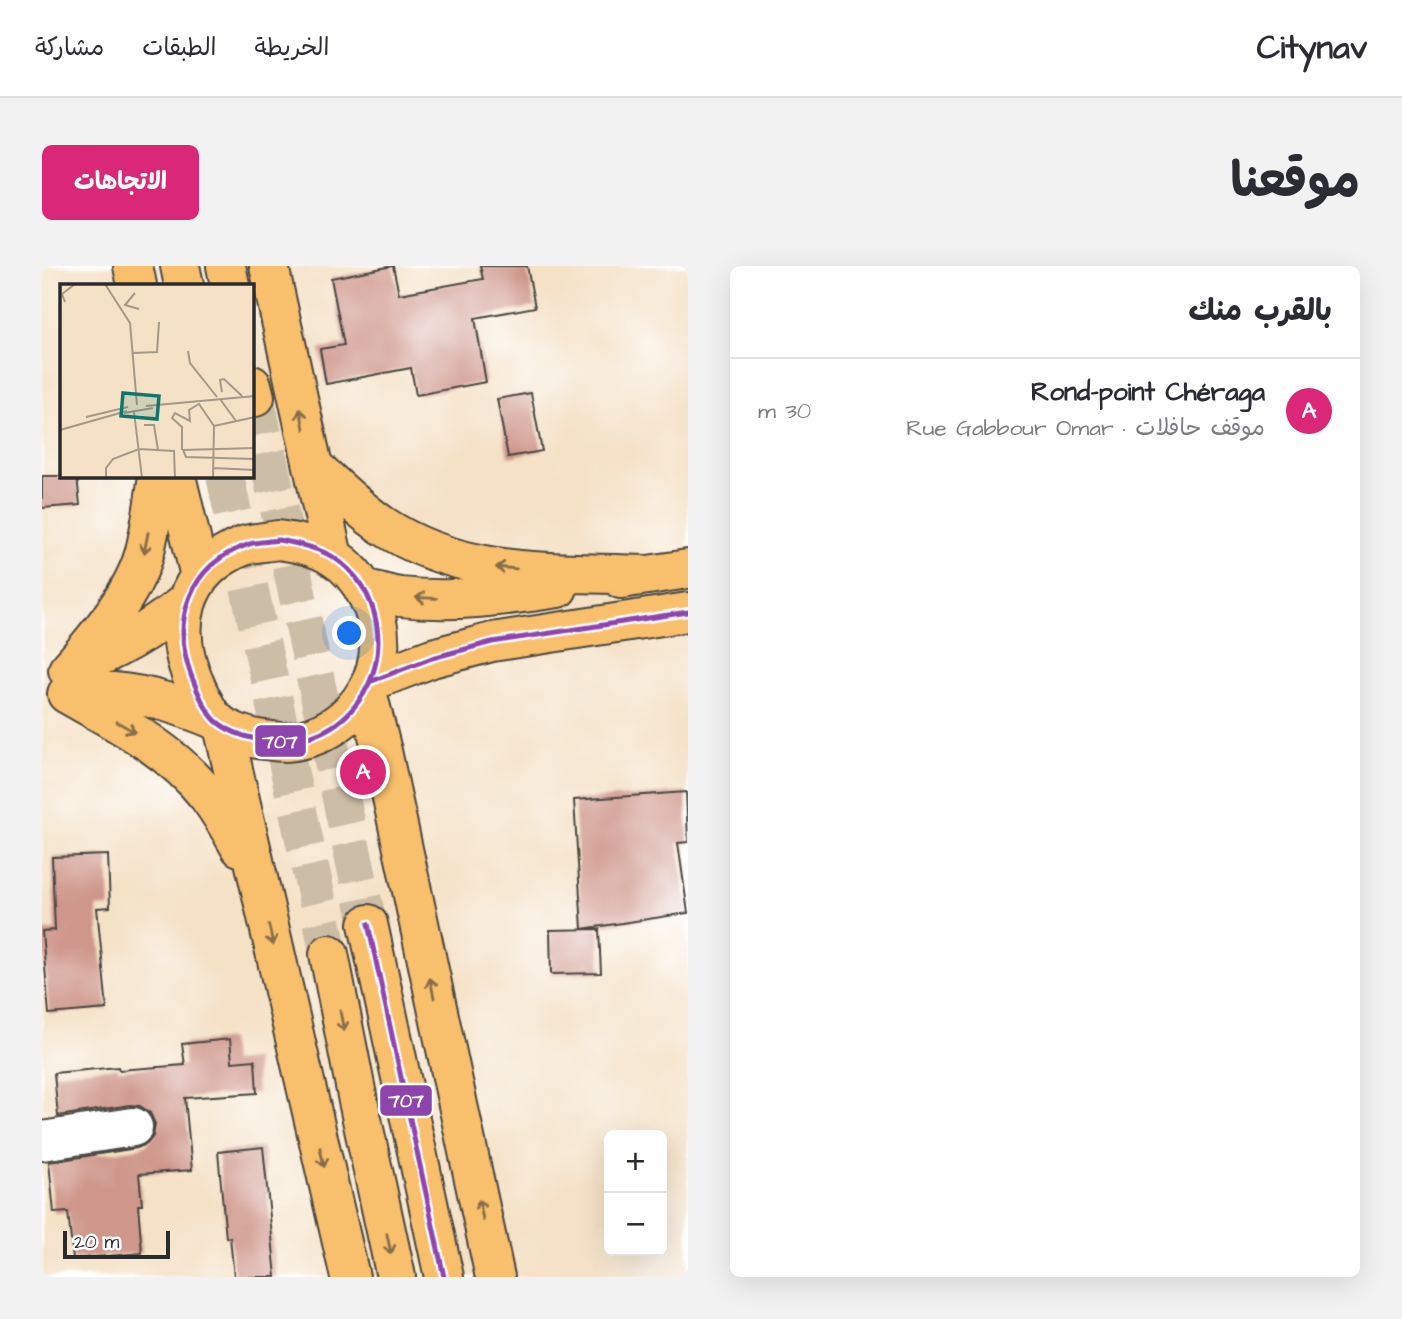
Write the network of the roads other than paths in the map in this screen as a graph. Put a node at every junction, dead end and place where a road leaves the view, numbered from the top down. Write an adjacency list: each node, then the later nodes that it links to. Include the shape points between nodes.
1 (133, 266): 5 (main road)
2 (180, 266): 6 (main road)
3 (226, 266): 7 (main road)
4 (269, 266): 8 (main road, one-way to 4)
5 (137, 284)
6 (184, 284)
7 (230, 284)
8 (313, 466): 11 (main road); 13 (main road, one-way to 8, via 508,569 455,559 383,526)
9 (158, 478): 17 (main road, one-way to 17, via 139,569 91,644)
10 (176, 478): 15 (main road)
11 (334, 557): 14 (main road); 15 (main road, via 307,544 278,540 249,544 222,557)
12 (688, 569): 13 (main road)
13 (647, 575): 14 (main road, one-way to 14, via 483,598 397,596)
14 (363, 588): 18 (main road, via 372,605 379,643)
15 (192, 589): 17 (main road, via 159,624); 19 (main road, via 183,628 185,653 202,700)
16 (688, 612): 18 (main road, via 492,642 432,658)
17 (55, 683): 19 (main road, via 147,696); 20 (main road, one-way to 20, via 176,762 220,811)
18 (370, 687): 19 (main road, via 346,718 318,734 286,742 253,739); 28 (main road, one-way to 18)
19 (219, 723): 20 (main road)
20 (258, 878): 25 (main road, one-way to 25)
21 (368, 924): 27 (main road)
22 (329, 954): 26 (main road, one-way to 26)
23 (133, 1127): 24 (street)
24 (42, 1141)
25 (349, 1277)
26 (396, 1277)
27 (444, 1277)
28 (495, 1277)

